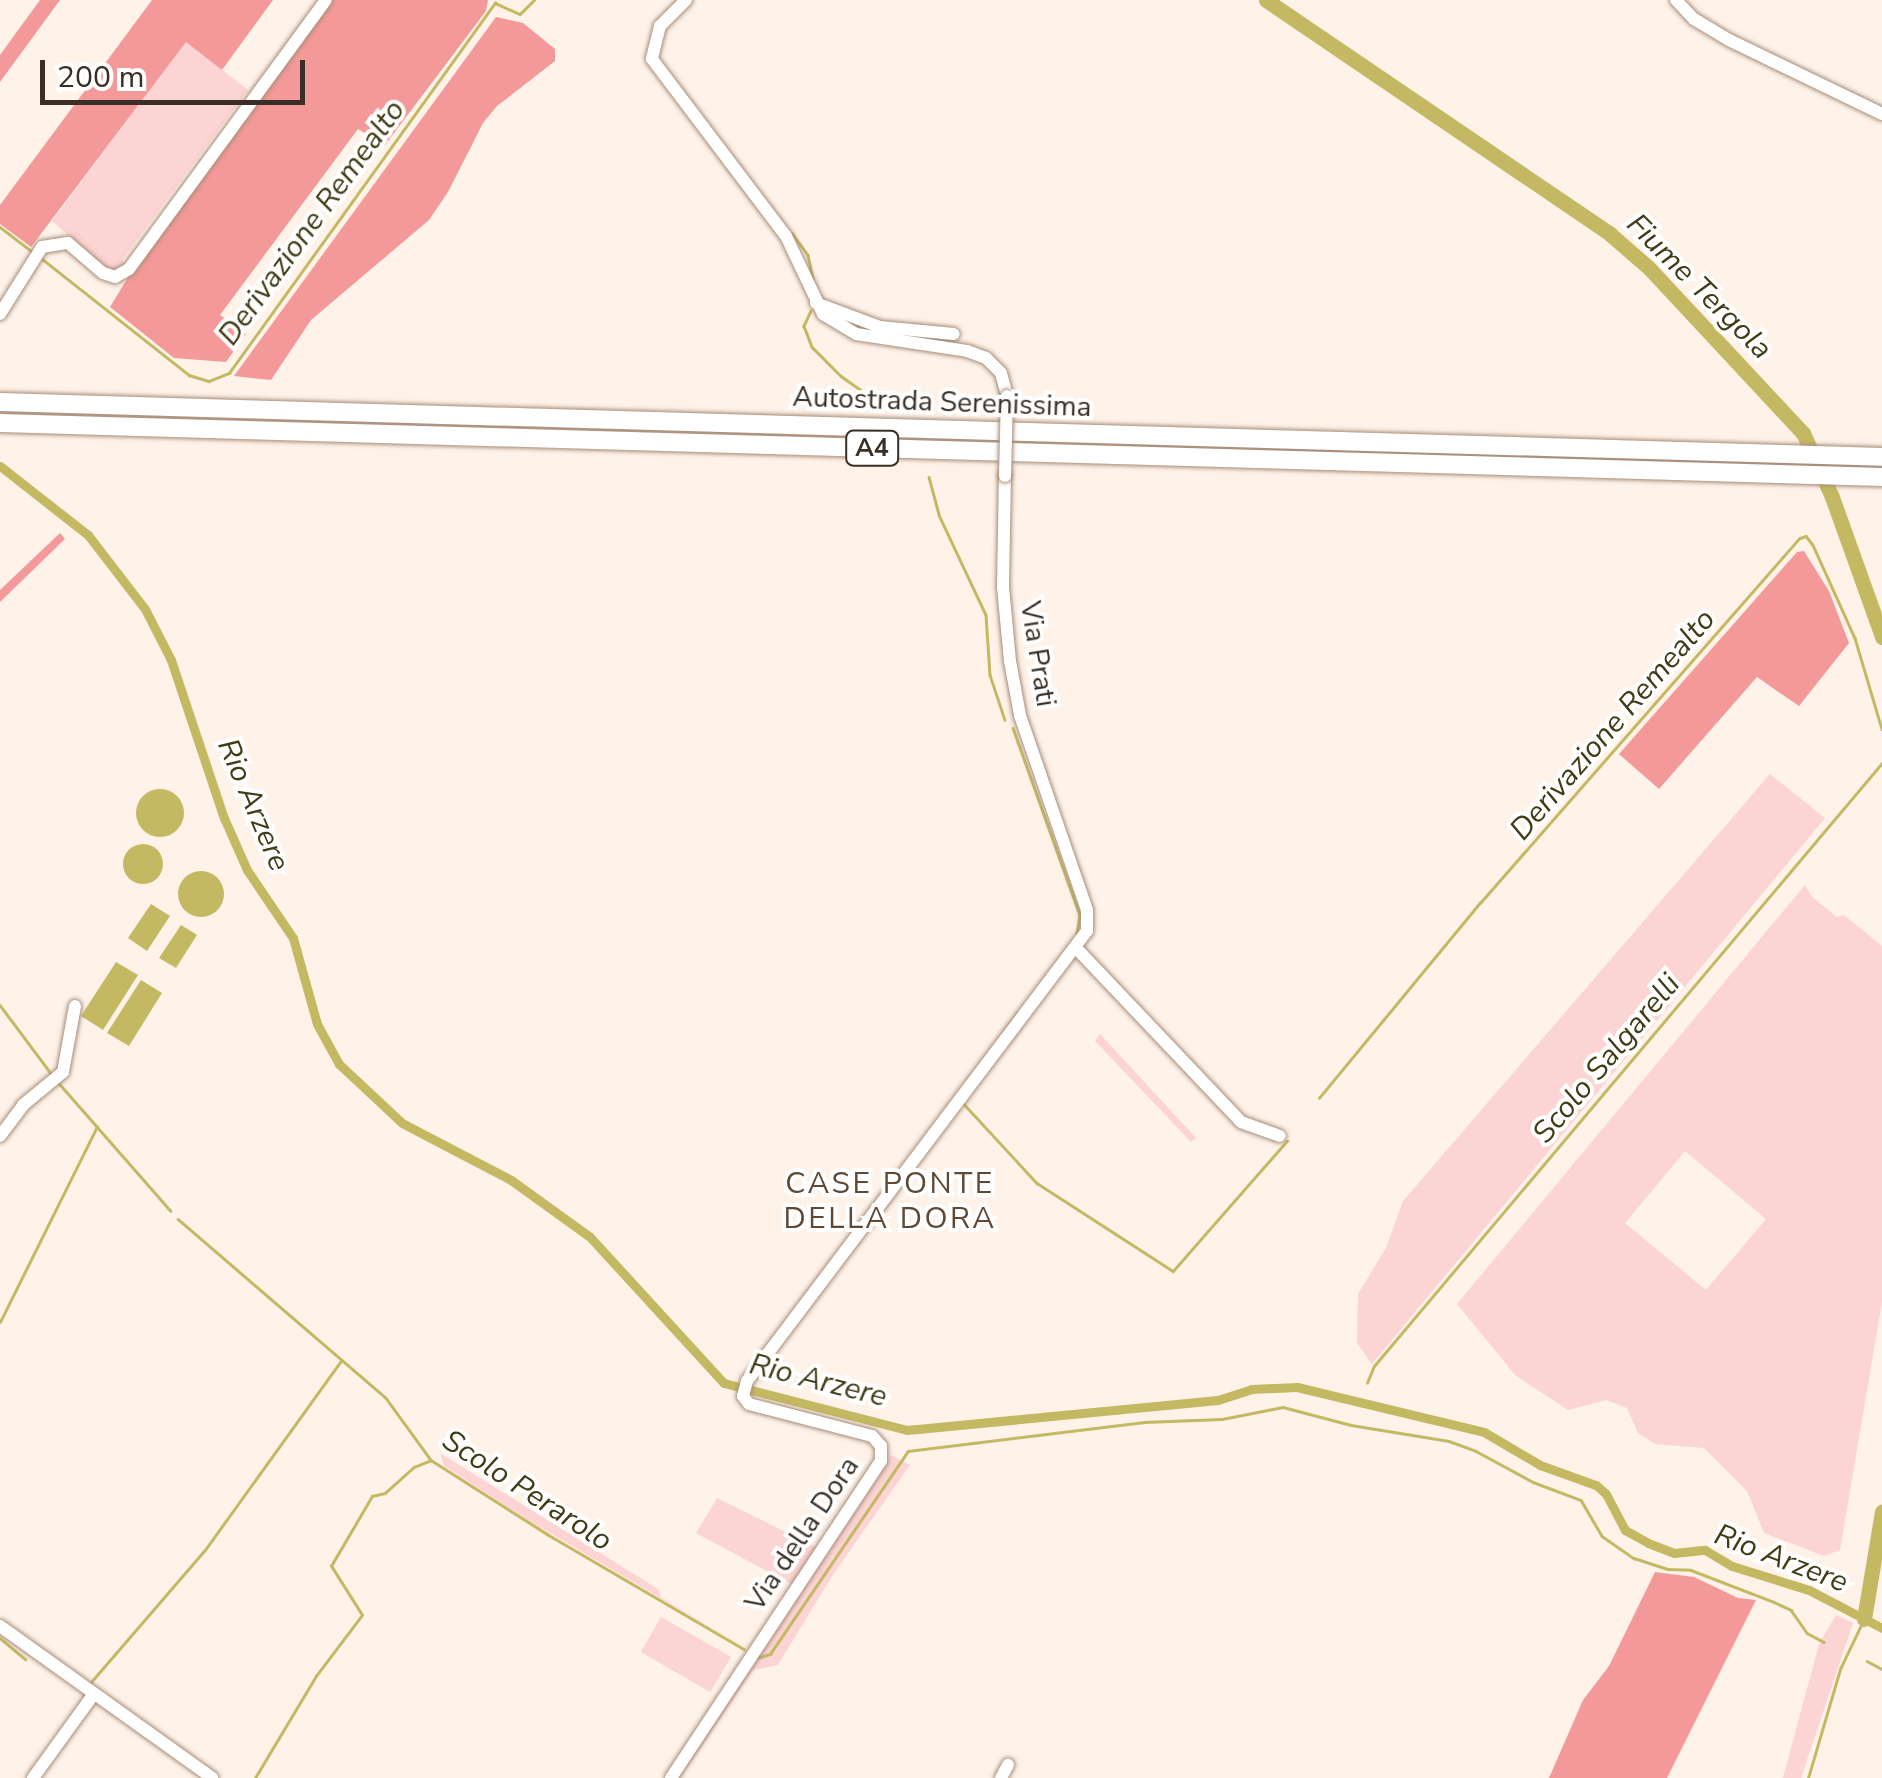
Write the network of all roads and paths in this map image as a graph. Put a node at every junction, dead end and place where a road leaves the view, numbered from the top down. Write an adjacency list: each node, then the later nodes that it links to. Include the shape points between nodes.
1 (326, 0): 6 (street, via 129,270 115,277 103,273 68,243 42,247)
2 (686, 0): 5 (street, via 660,26 652,59 786,236)
3 (1676, 0): 4 (street, via 1729,40)
4 (1882, 114)
5 (816, 304): 7 (street, via 880,327); 12 (street, Via Prati, bridge, via 836,326 856,334 968,350 1001,373 1007,396 1003,587 1010,661 1020,715 1088,916)
6 (0, 314)
7 (954, 334)
8 (0, 402): 10 (highway, Autostrada Serenissima / A4)
9 (0, 423): 11 (highway, Autostrada Serenissima / A4)
10 (1875, 457)
11 (1882, 477)
12 (1078, 949): 15 (street, via 1241,1122); 21 (street, Via della Dora, via 744,1391 753,1406 872,1436 881,1446 880,1461)
13 (75, 1006): 14 (street, via 63,1072 22,1105)
14 (0, 1136)
15 (1280, 1136)
16 (0, 1626): 17 (street)
17 (94, 1695): 19 (street); 20 (street)
18 (1008, 1765): 22 (street)
19 (33, 1778)
20 (212, 1778)
21 (670, 1778)
22 (1001, 1778)

